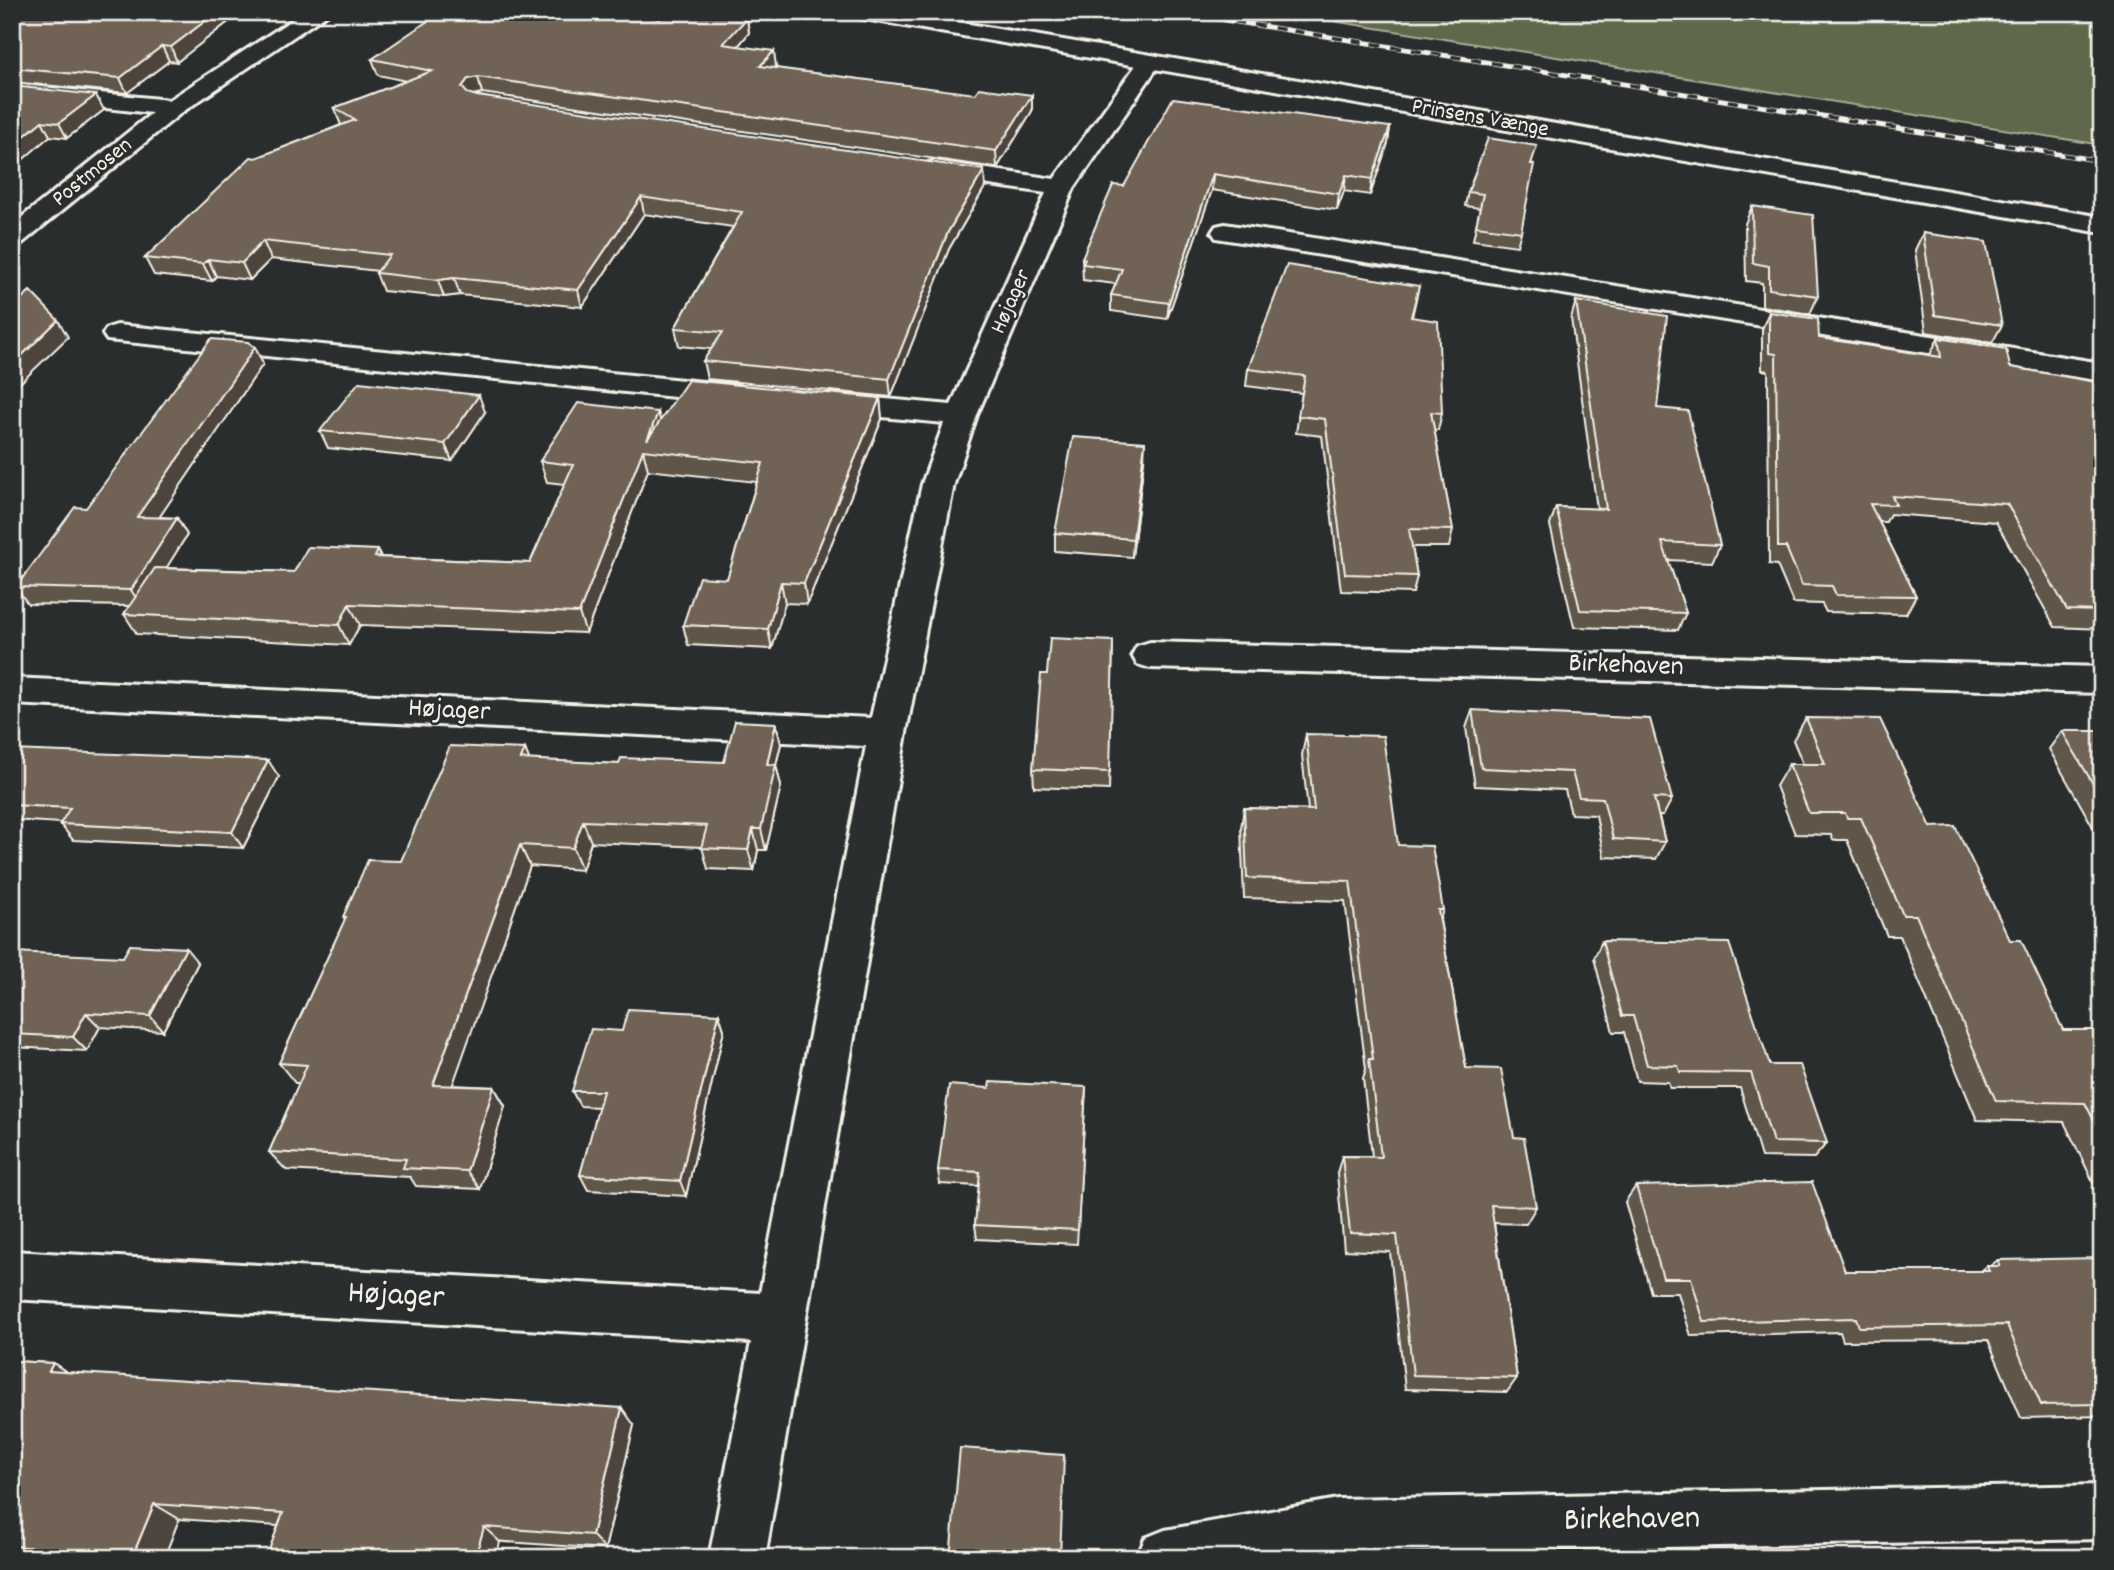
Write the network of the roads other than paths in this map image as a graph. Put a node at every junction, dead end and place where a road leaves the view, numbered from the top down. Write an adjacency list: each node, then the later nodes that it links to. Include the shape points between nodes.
1 (319, 12): 5 (street, Postmosen)
2 (859, 12): 3 (street, Prinsens Vænge)
3 (1150, 62): 7 (street, Højager); 8 (street, Prinsens Vænge)
4 (12, 90): 5 (street, Postmosen)
5 (173, 107): 10 (street, Postmosen)
6 (909, 166): 7 (street)
7 (1061, 188): 15 (street, Højager)
8 (2102, 225)
9 (1225, 232): 12 (street)
10 (12, 238)
11 (117, 334): 13 (street)
12 (2102, 372)
13 (758, 396)
14 (799, 400): 15 (street)
15 (962, 415): 19 (street, Højager, via 938,484)
16 (1150, 655): 17 (street, Birkehaven)
17 (2102, 680)
18 (12, 691): 19 (street, Højager)
19 (887, 733): 21 (street, Højager)
20 (12, 1275): 21 (street, Højager)
21 (779, 1318): 23 (street, Højager)
22 (2102, 1512): 24 (street, Birkehaven, via 1338,1526)
23 (737, 1558)
24 (1165, 1558)

